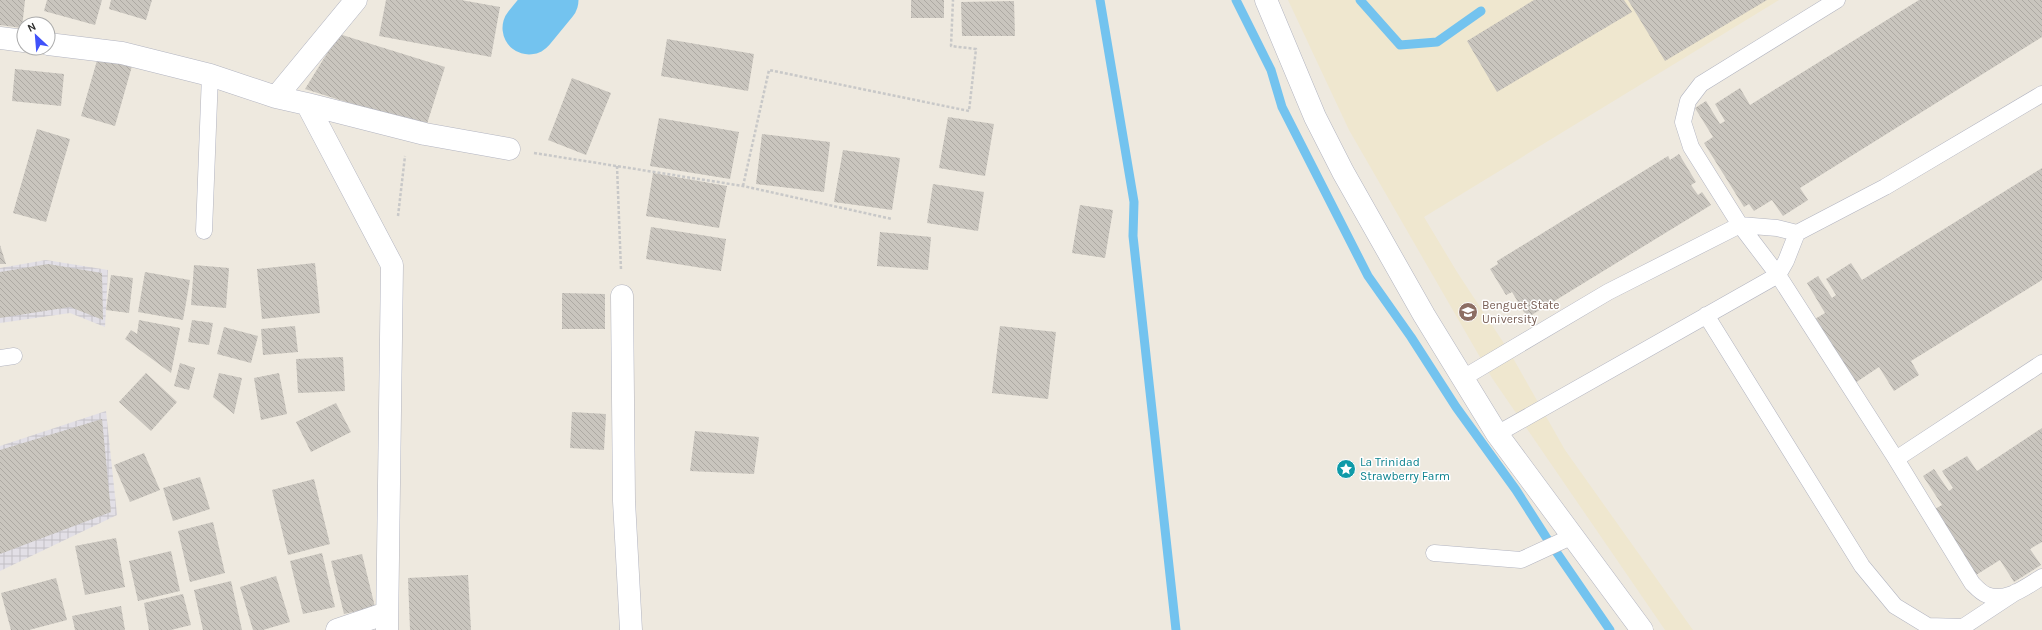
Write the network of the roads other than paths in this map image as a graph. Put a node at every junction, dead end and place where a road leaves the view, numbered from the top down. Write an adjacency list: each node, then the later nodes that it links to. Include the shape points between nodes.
1 (356, 0): 9 (street)
2 (1266, 0): 19 (street, via 1315,117 1424,315)
3 (1837, 0): 12 (lane, via 1701,84 1688,101 1683,122 1692,148)
4 (0, 38): 5 (street)
5 (16, 40)
6 (56, 45): 7 (street, via 122,53)
7 (210, 75): 9 (street); 13 (lane)
8 (2042, 94): 14 (lane, via 1885,187)
9 (276, 97): 10 (street)
10 (307, 104): 11 (street, via 408,129); 26 (street, via 392,265)
11 (509, 149)
12 (1740, 225): 14 (lane, via 1759,225); 15 (lane); 19 (lane, via 1608,292)
13 (204, 231)
14 (1797, 233): 15 (lane)
15 (1778, 275): 17 (lane); 21 (lane)
16 (622, 296): 28 (street, via 624,501)
17 (1706, 315): 20 (lane); 25 (lane, via 1862,566 1895,606 1928,626 1962,626)
18 (2042, 363): 21 (lane)
19 (1463, 378): 20 (street)
20 (1497, 434): 22 (street)
21 (1896, 459): 25 (lane, via 1972,583 1986,595 1997,598)
22 (1566, 539): 23 (lane, via 1522,560); 29 (street)
23 (1434, 553)
24 (2042, 577): 25 (lane)
25 (2016, 592)
26 (387, 622): 27 (street)
27 (337, 630)
28 (631, 630)
29 (1642, 630)

